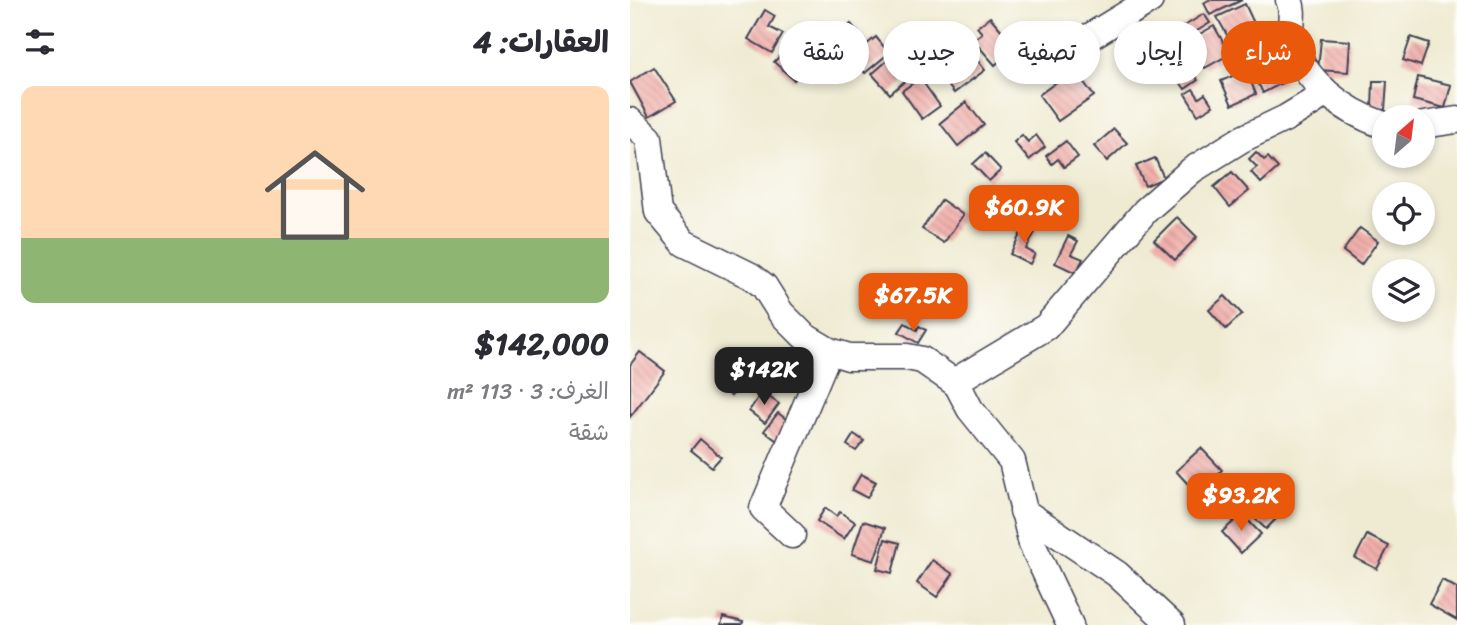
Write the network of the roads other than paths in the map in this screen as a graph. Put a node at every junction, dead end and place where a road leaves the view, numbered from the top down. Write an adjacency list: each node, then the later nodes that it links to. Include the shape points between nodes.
1 (1150, 0): 3 (street)
2 (1289, 0): 4 (street, via 1292,36 1301,64)
3 (1100, 30)
4 (1324, 90): 5 (street, via 1347,109); 10 (street, via 1286,118 1192,170 1146,210 1046,327)
5 (1372, 120)
6 (1457, 120): 8 (street)
7 (630, 121): 9 (street, via 649,138 658,212 671,230 684,243 757,281 804,336)
8 (1435, 123)
9 (829, 351): 10 (street, via 849,357 907,356 922,360); 12 (street, via 763,508)
10 (954, 382): 11 (street, via 1012,461)
11 (1023, 511): 13 (street, via 1040,564); 14 (street, via 1117,574)
12 (792, 534)
13 (1070, 625)
14 (1172, 625)

